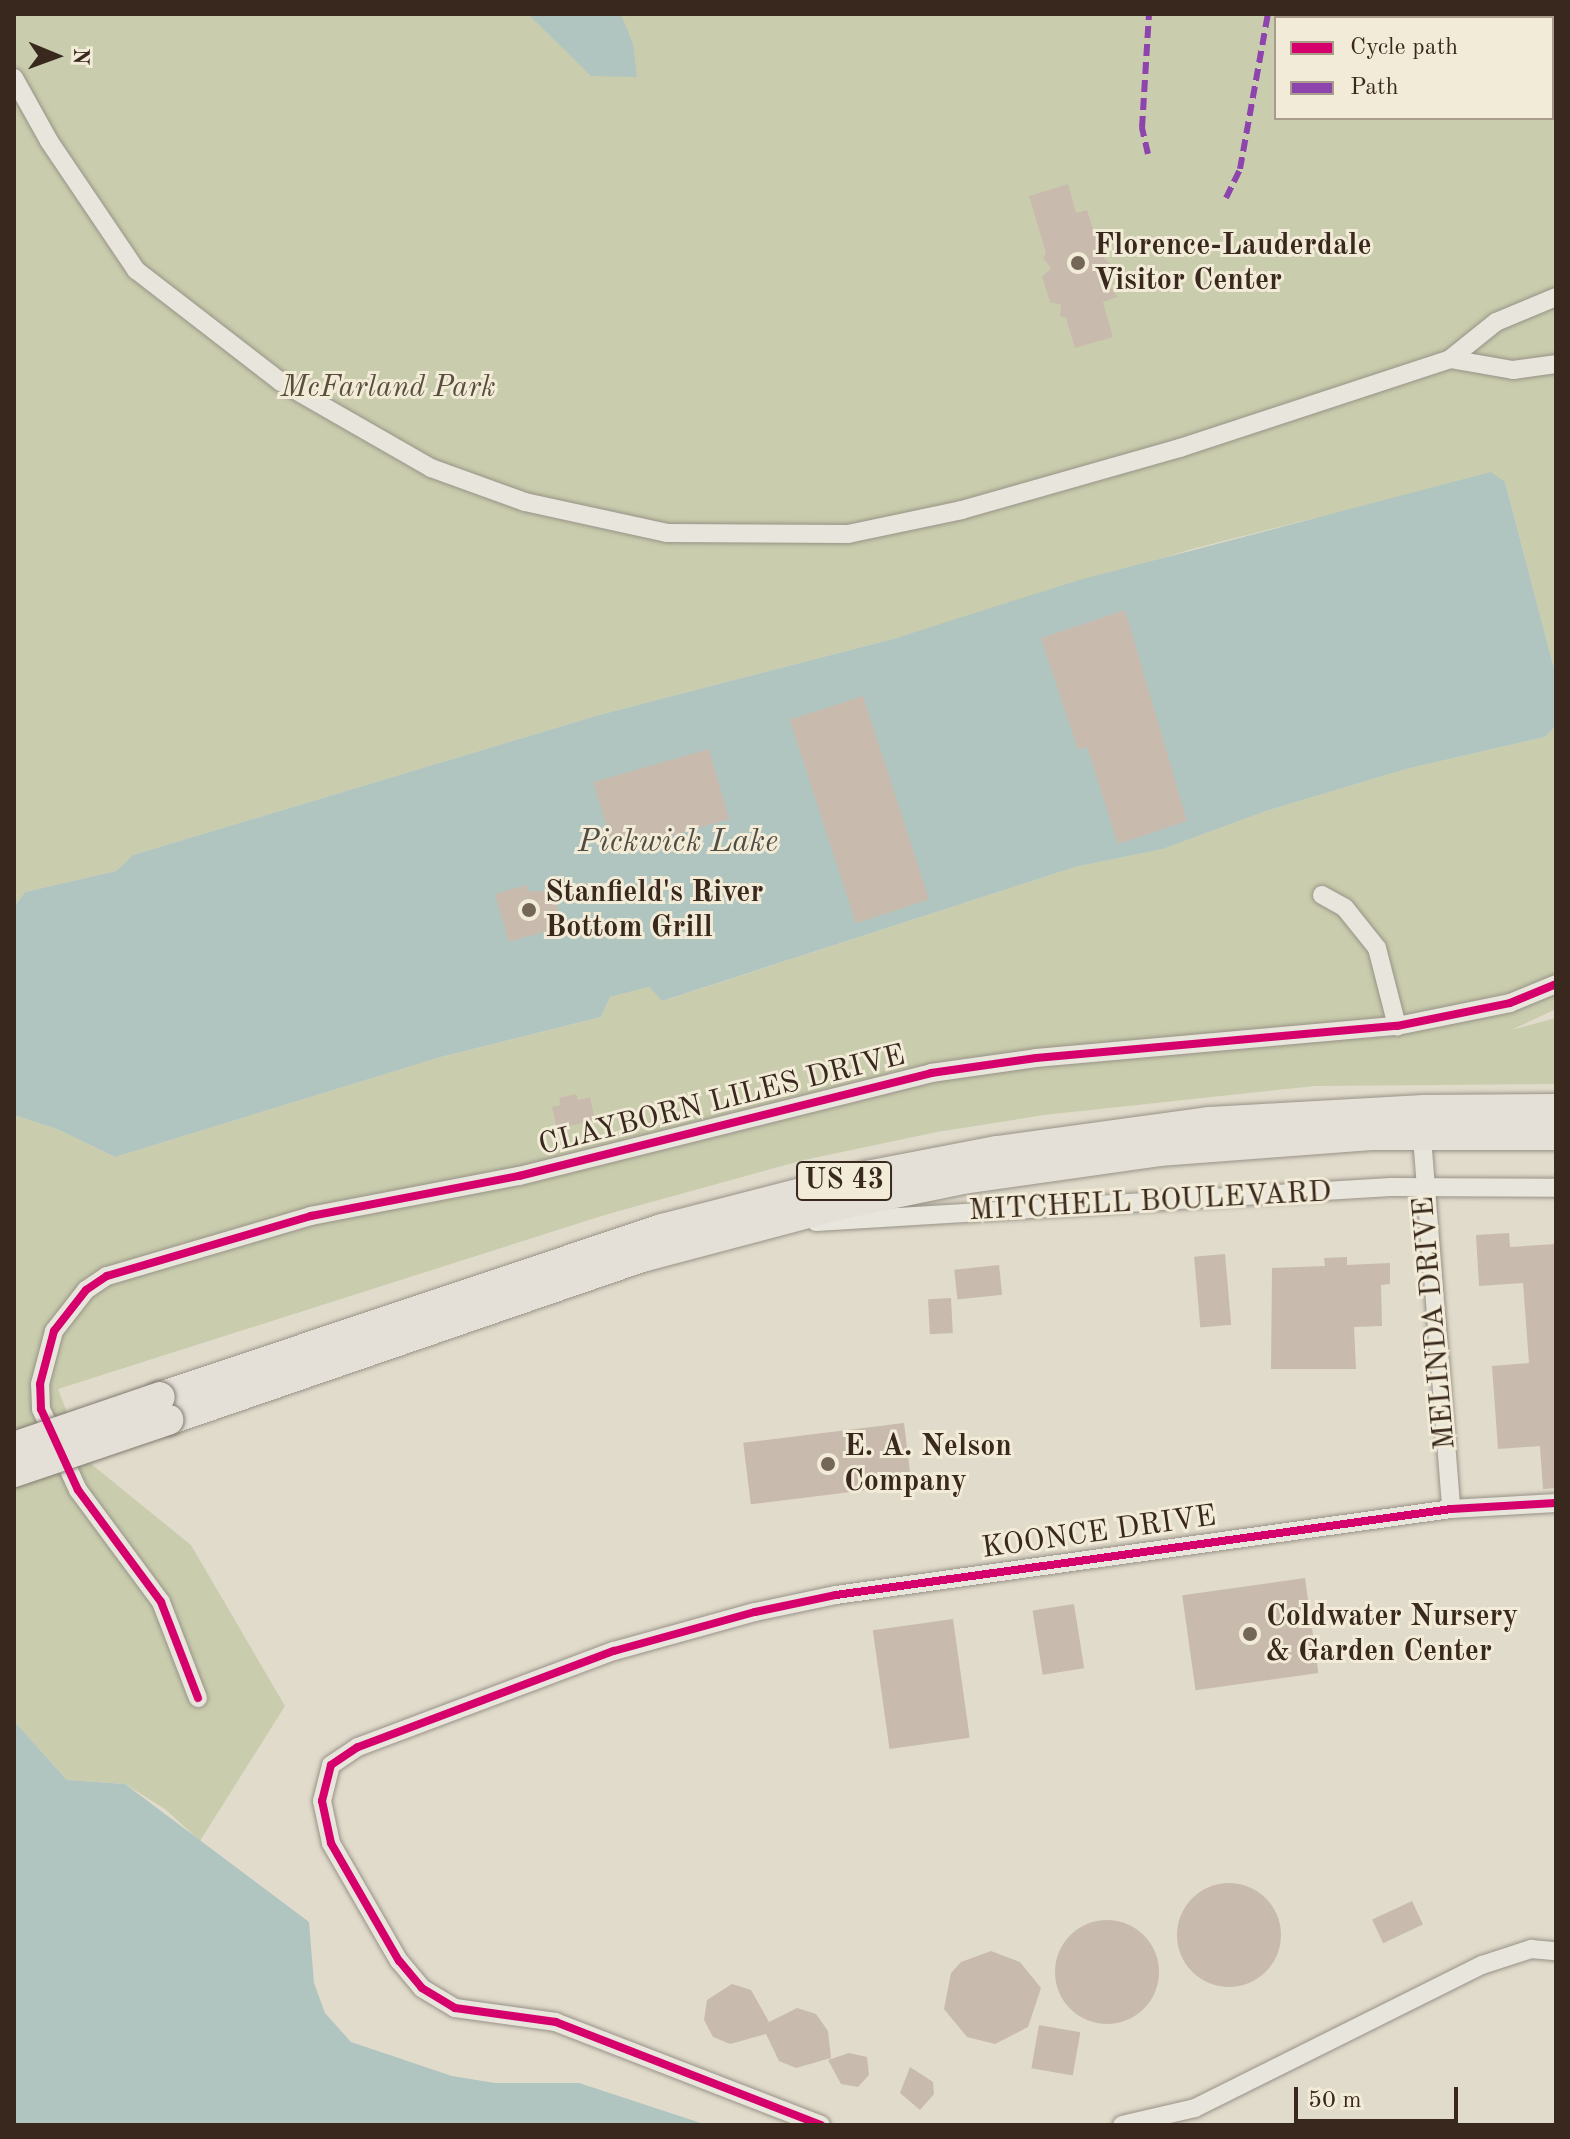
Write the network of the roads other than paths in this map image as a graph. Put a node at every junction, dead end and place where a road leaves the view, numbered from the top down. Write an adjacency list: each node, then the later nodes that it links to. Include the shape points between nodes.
1 (14, 78): 3 (street, via 49,141 136,270 281,382 431,468 525,502 608,523 708,536 848,534 927,519 1180,448)
2 (1556, 297): 3 (street, via 1496,322)
3 (1450, 359): 4 (street, via 1513,370)
4 (1556, 364)
5 (1322, 895): 7 (street, via 1345,908 1377,948)
6 (1556, 984): 7 (street, CLAYBORN LILES DRIVE, via 1510,1003)
7 (1397, 1026): 19 (street, CLAYBORN LILES DRIVE, via 1036,1058 931,1073 519,1176 311,1216 131,1267 86,1290 54,1331 40,1384 41,1409 57,1451 161,1602)
8 (1556, 1109): 14 (highway, US 43, via 1210,1122 1012,1149 867,1176 662,1229)
9 (1556, 1135): 10 (highway, US 43)
10 (1422, 1137): 11 (street, MELINDA DRIVE); 13 (highway, US 43, via 1265,1141 1080,1160 963,1179)
11 (1424, 1187): 12 (street, MITCHELL BOULEVARD); 13 (street, MITCHELL BOULEVARD); 18 (street, MELINDA DRIVE)
12 (1556, 1188)
13 (744, 1228): 14 (highway, US 43)
14 (164, 1408): 15 (highway, US 43, bridge); 16 (highway, US 43, bridge)
15 (14, 1447)
16 (14, 1472)
17 (1556, 1503): 18 (street, KOONCE DRIVE)
18 (1451, 1509): 21 (street, KOONCE DRIVE, via 851,1592 755,1612 614,1651 358,1747 331,1765 322,1801 331,1843 399,1961 422,1988 455,2008 556,2022)
19 (198, 1698)
20 (1556, 1951): 22 (street, via 1531,1949 1482,1965 1195,2108)
21 (821, 2125)
22 (1122, 2125)

